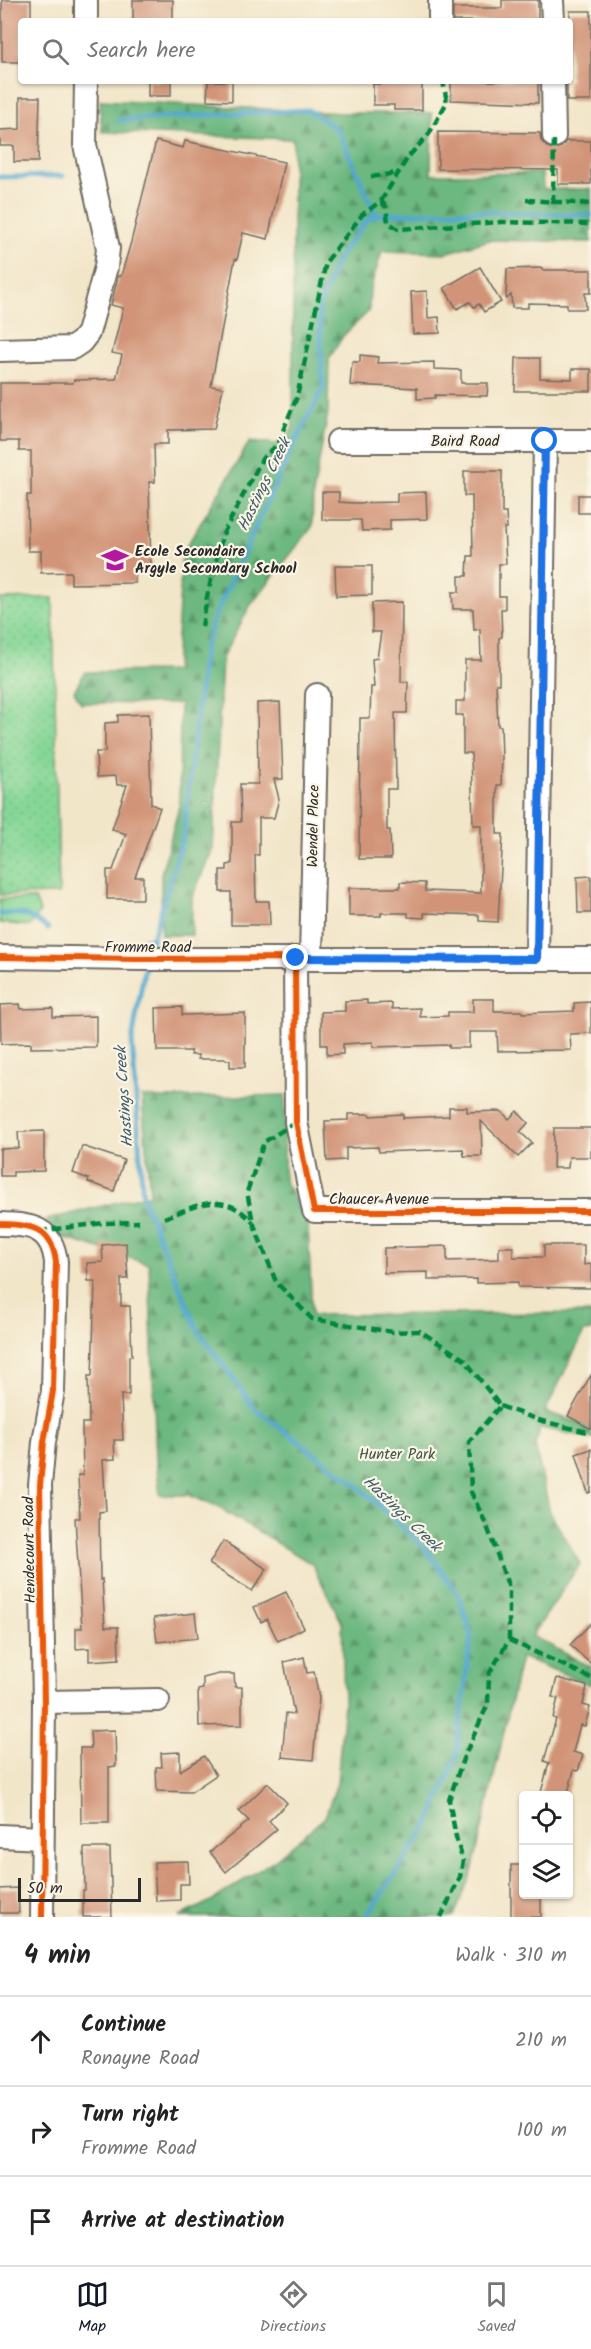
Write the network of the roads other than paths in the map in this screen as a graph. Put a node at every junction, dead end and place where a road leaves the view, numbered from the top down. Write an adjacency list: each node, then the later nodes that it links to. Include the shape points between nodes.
1 (86, 0): 4 (street)
2 (440, 0): 5 (street)
3 (552, 0): 6 (street)
4 (86, 18)
5 (440, 18)
6 (553, 18)
7 (86, 84): 10 (street, via 85,145 108,248 94,315 88,333 72,348)
8 (553, 84): 9 (street)
9 (554, 136)
10 (0, 350)
11 (338, 441): 12 (street, Baird Road)
12 (545, 441): 13 (street, Baird Road); 17 (street)
13 (591, 441)
14 (317, 695): 16 (street, Wendel Place)
15 (0, 957): 16 (street, Fromme Road)
16 (303, 958): 17 (street, Fromme Road); 19 (street, Chaucer Avenue, via 296,1122 314,1211)
17 (537, 959): 18 (street, Fromme Road)
18 (591, 959)
19 (591, 1211)
20 (0, 1224): 22 (street, Hendecourt Road, via 30,1227 47,1235 56,1262 53,1391 40,1485)
21 (158, 1700): 22 (street)
22 (44, 1702): 24 (street, Hendecourt Road)
23 (0, 1836): 24 (street)
24 (42, 1838): 25 (street, Hendecourt Road)
25 (42, 1917)

